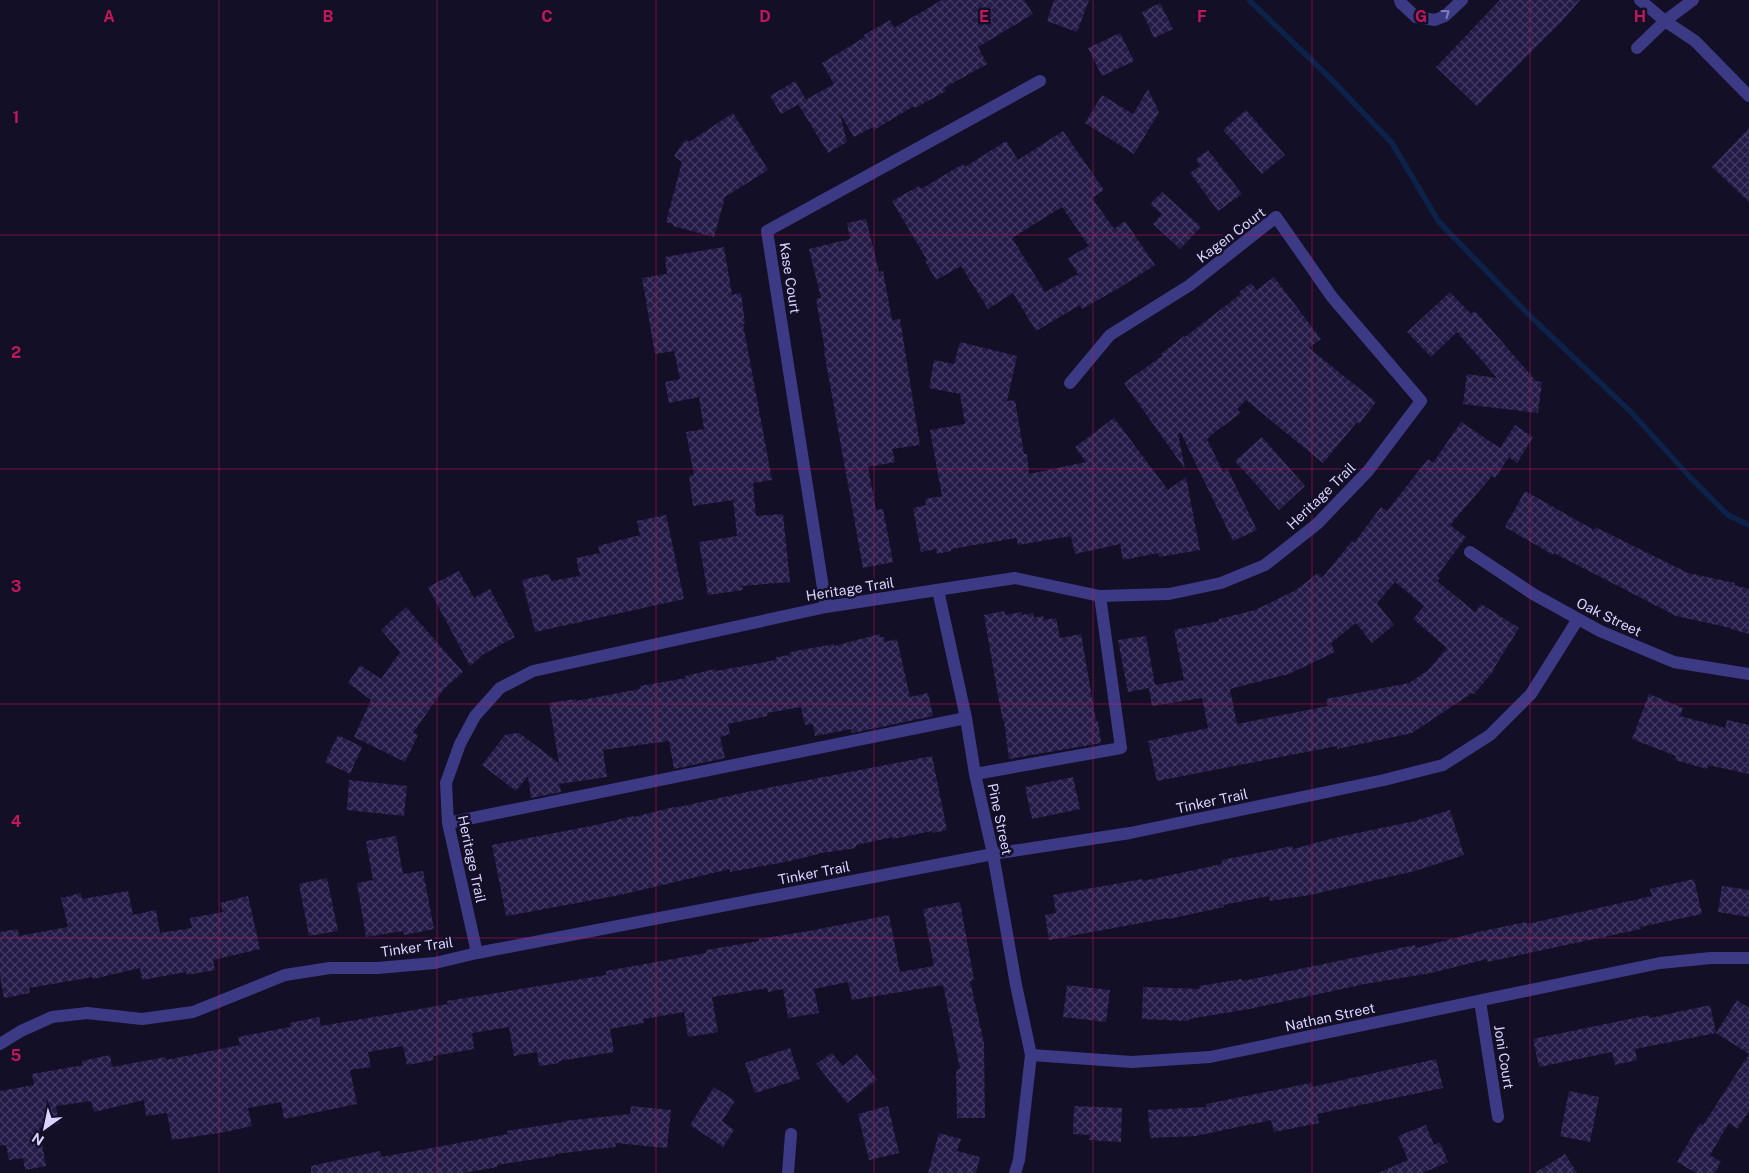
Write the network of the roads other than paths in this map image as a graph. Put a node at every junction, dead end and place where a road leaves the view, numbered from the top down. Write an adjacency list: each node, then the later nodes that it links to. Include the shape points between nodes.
1 (1400, 0): 2 (street, one-way to 2, via 1416,17 1435,20 1445,16)
2 (1462, 0)
3 (1640, 0): 5 (street)
4 (1693, 0): 5 (street)
5 (1665, 22): 6 (street); 8 (street, via 1695,41)
6 (1636, 48)
7 (1040, 81): 14 (street, Kase Court, via 767,231)
8 (1749, 96)
9 (1070, 383): 10 (street, Kagen Court, via 1110,335 1190,285 1276,217 1332,297)
10 (1421, 401): 13 (street, Heritage Trail, via 1362,478 1317,524 1265,566 1220,583 1169,594)
11 (1470, 552): 15 (street, Oak Street, via 1532,594)
12 (938, 590): 13 (street, Heritage Trail, via 1015,578); 14 (street, Heritage Trail); 17 (street, Pine Street)
13 (1100, 596): 18 (street, via 1121,748)
14 (826, 607): 19 (street, Heritage Trail, via 532,671 500,688 475,716 460,744 446,783)
15 (1578, 619): 16 (street, Oak Street, via 1674,662); 20 (street, Tinker Trail, via 1531,694 1490,735 1443,765 1130,834)
16 (1749, 674)
17 (966, 718): 18 (street, Pine Street); 19 (street)
18 (975, 774): 20 (street, Pine Street)
19 (448, 823): 21 (street, Heritage Trail)
20 (993, 854): 21 (street, Tinker Trail); 25 (street, Pine Street)
21 (477, 953): 24 (street, Tinker Trail, via 435,963 330,968 285,974 193,1012 142,1019 87,1013 52,1017)
22 (1749, 958): 23 (street, Nathan Street, via 1660,963)
23 (1480, 1001): 25 (street, Nathan Street, via 1210,1057 1132,1062); 26 (street, Joni Court)
24 (0, 1044)
25 (1031, 1055): 29 (street)
26 (1498, 1117)
27 (791, 1134): 28 (street)
28 (788, 1173)
29 (1015, 1173)

